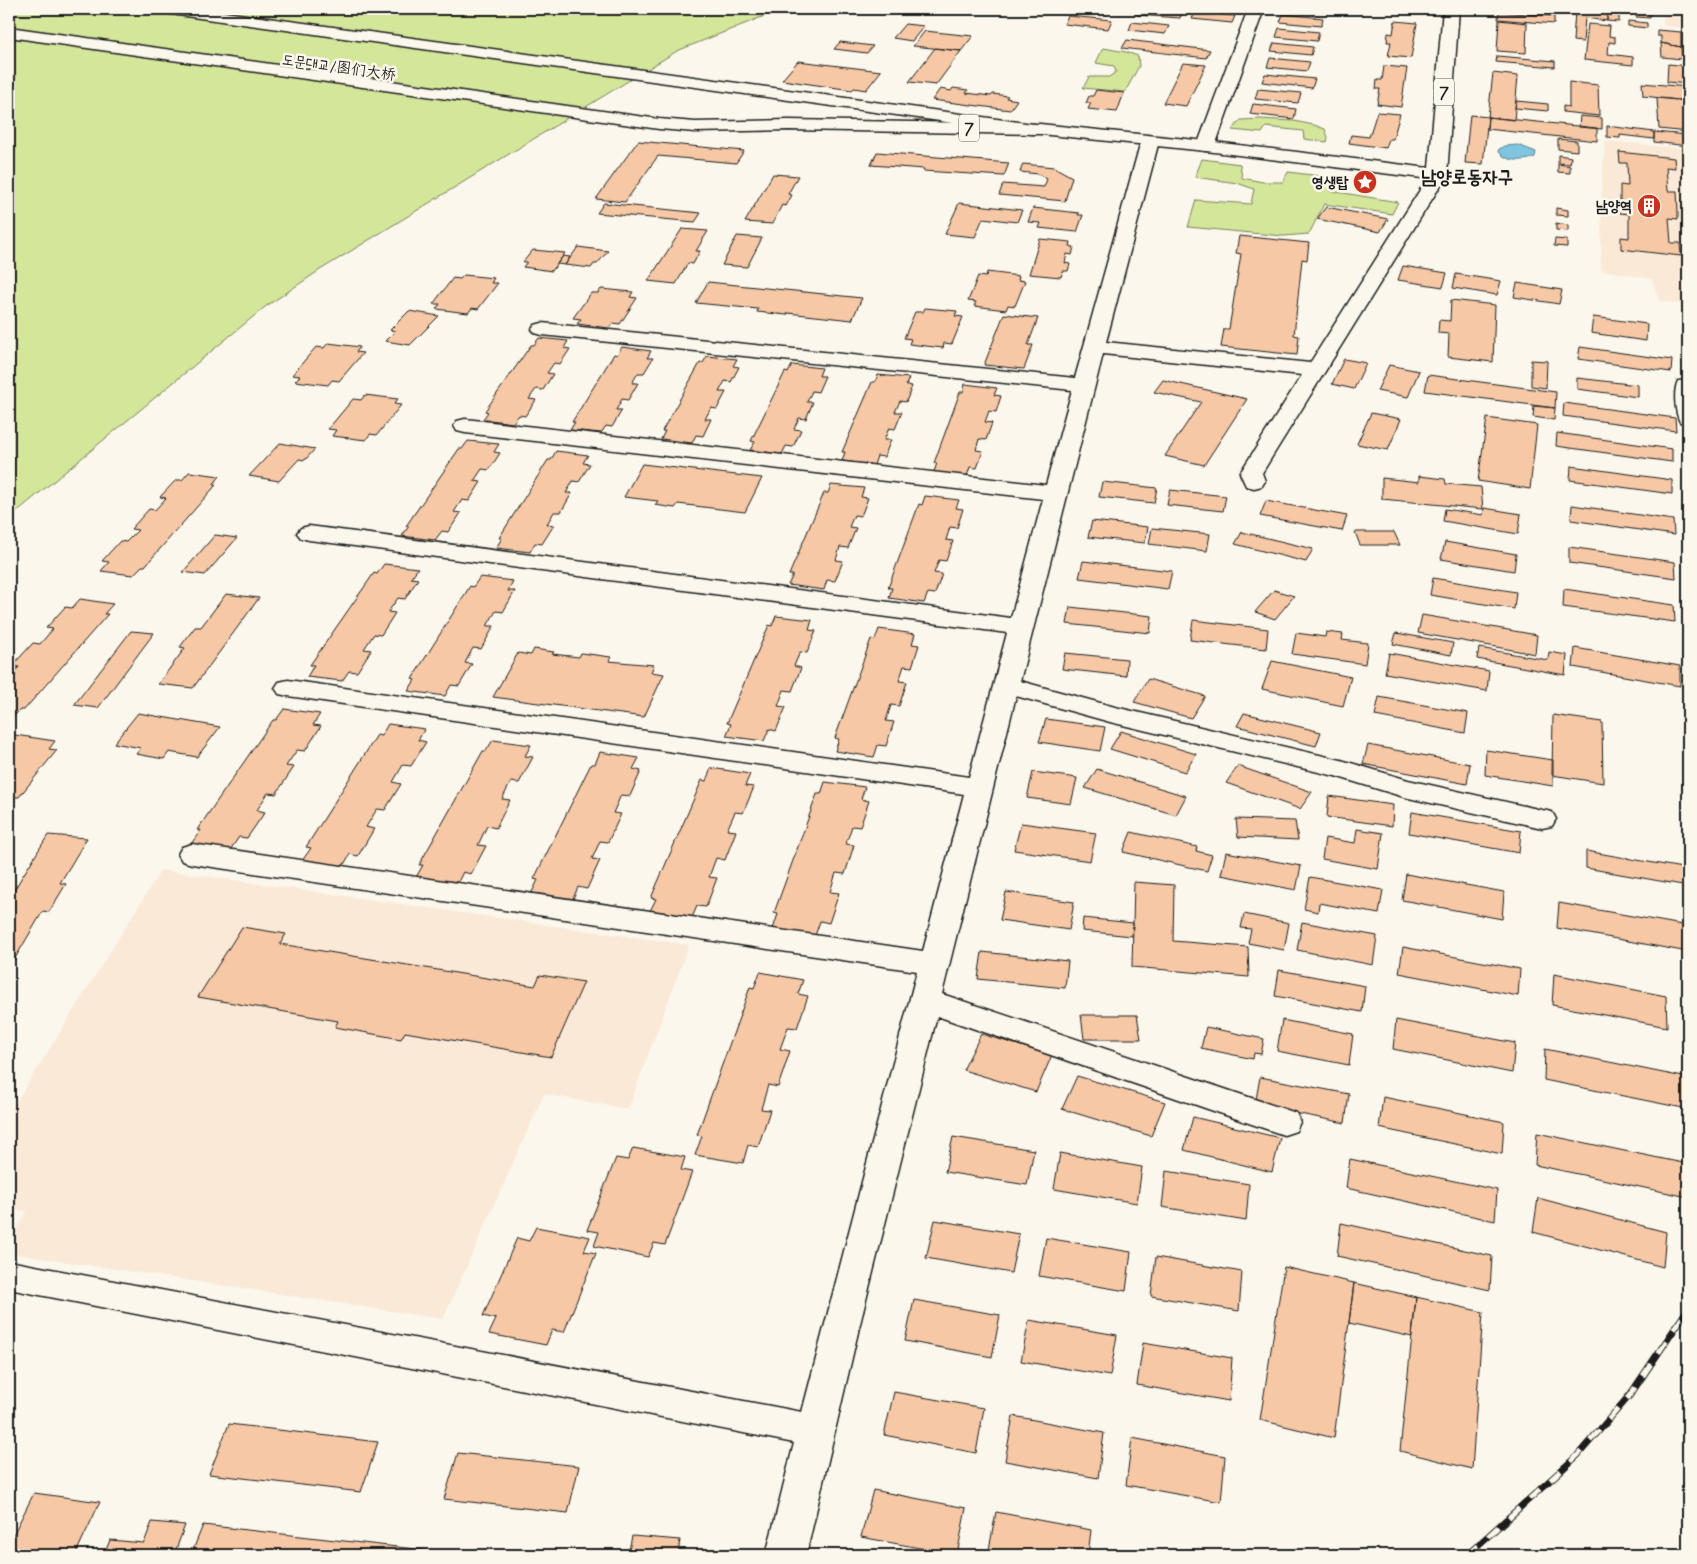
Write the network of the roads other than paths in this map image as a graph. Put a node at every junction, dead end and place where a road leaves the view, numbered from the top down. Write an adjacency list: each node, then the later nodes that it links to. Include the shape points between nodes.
1 (171, 9): 7 (street, 도문대교/图们大桥)
2 (1256, 9): 9 (street)
3 (1451, 9): 10 (street, 7)
4 (9, 20): 6 (street, 도문대교/图们大桥)
5 (9, 32): 6 (street, 도문대교/图们大桥)
6 (665, 119): 7 (street, 7, via 694,127 788,125)
7 (1040, 129): 8 (street, 7)
8 (1150, 141): 9 (street, 7); 12 (street)
9 (1206, 146): 10 (street, 7)
10 (1438, 175): 13 (street)
11 (542, 329): 14 (street)
12 (1093, 347): 13 (street); 14 (street)
13 (1316, 370): 18 (street, via 1251,474)
14 (1083, 385): 19 (street)
15 (1686, 386): 16 (street)
16 (1688, 417)
17 (466, 426): 19 (street)
18 (1254, 481)
19 (1055, 493): 21 (street)
20 (309, 533): 21 (street)
21 (1021, 627): 22 (street)
22 (1006, 685): 24 (street); 25 (street, via 1110,714 1341,769 1404,788)
23 (288, 688): 24 (street)
24 (980, 787): 27 (street)
25 (1542, 819)
26 (192, 854): 27 (street)
27 (934, 963): 28 (street)
28 (925, 1000): 29 (street); 31 (street)
29 (1284, 1122)
30 (9, 1275): 31 (street)
31 (814, 1431): 32 (street)
32 (786, 1555)

